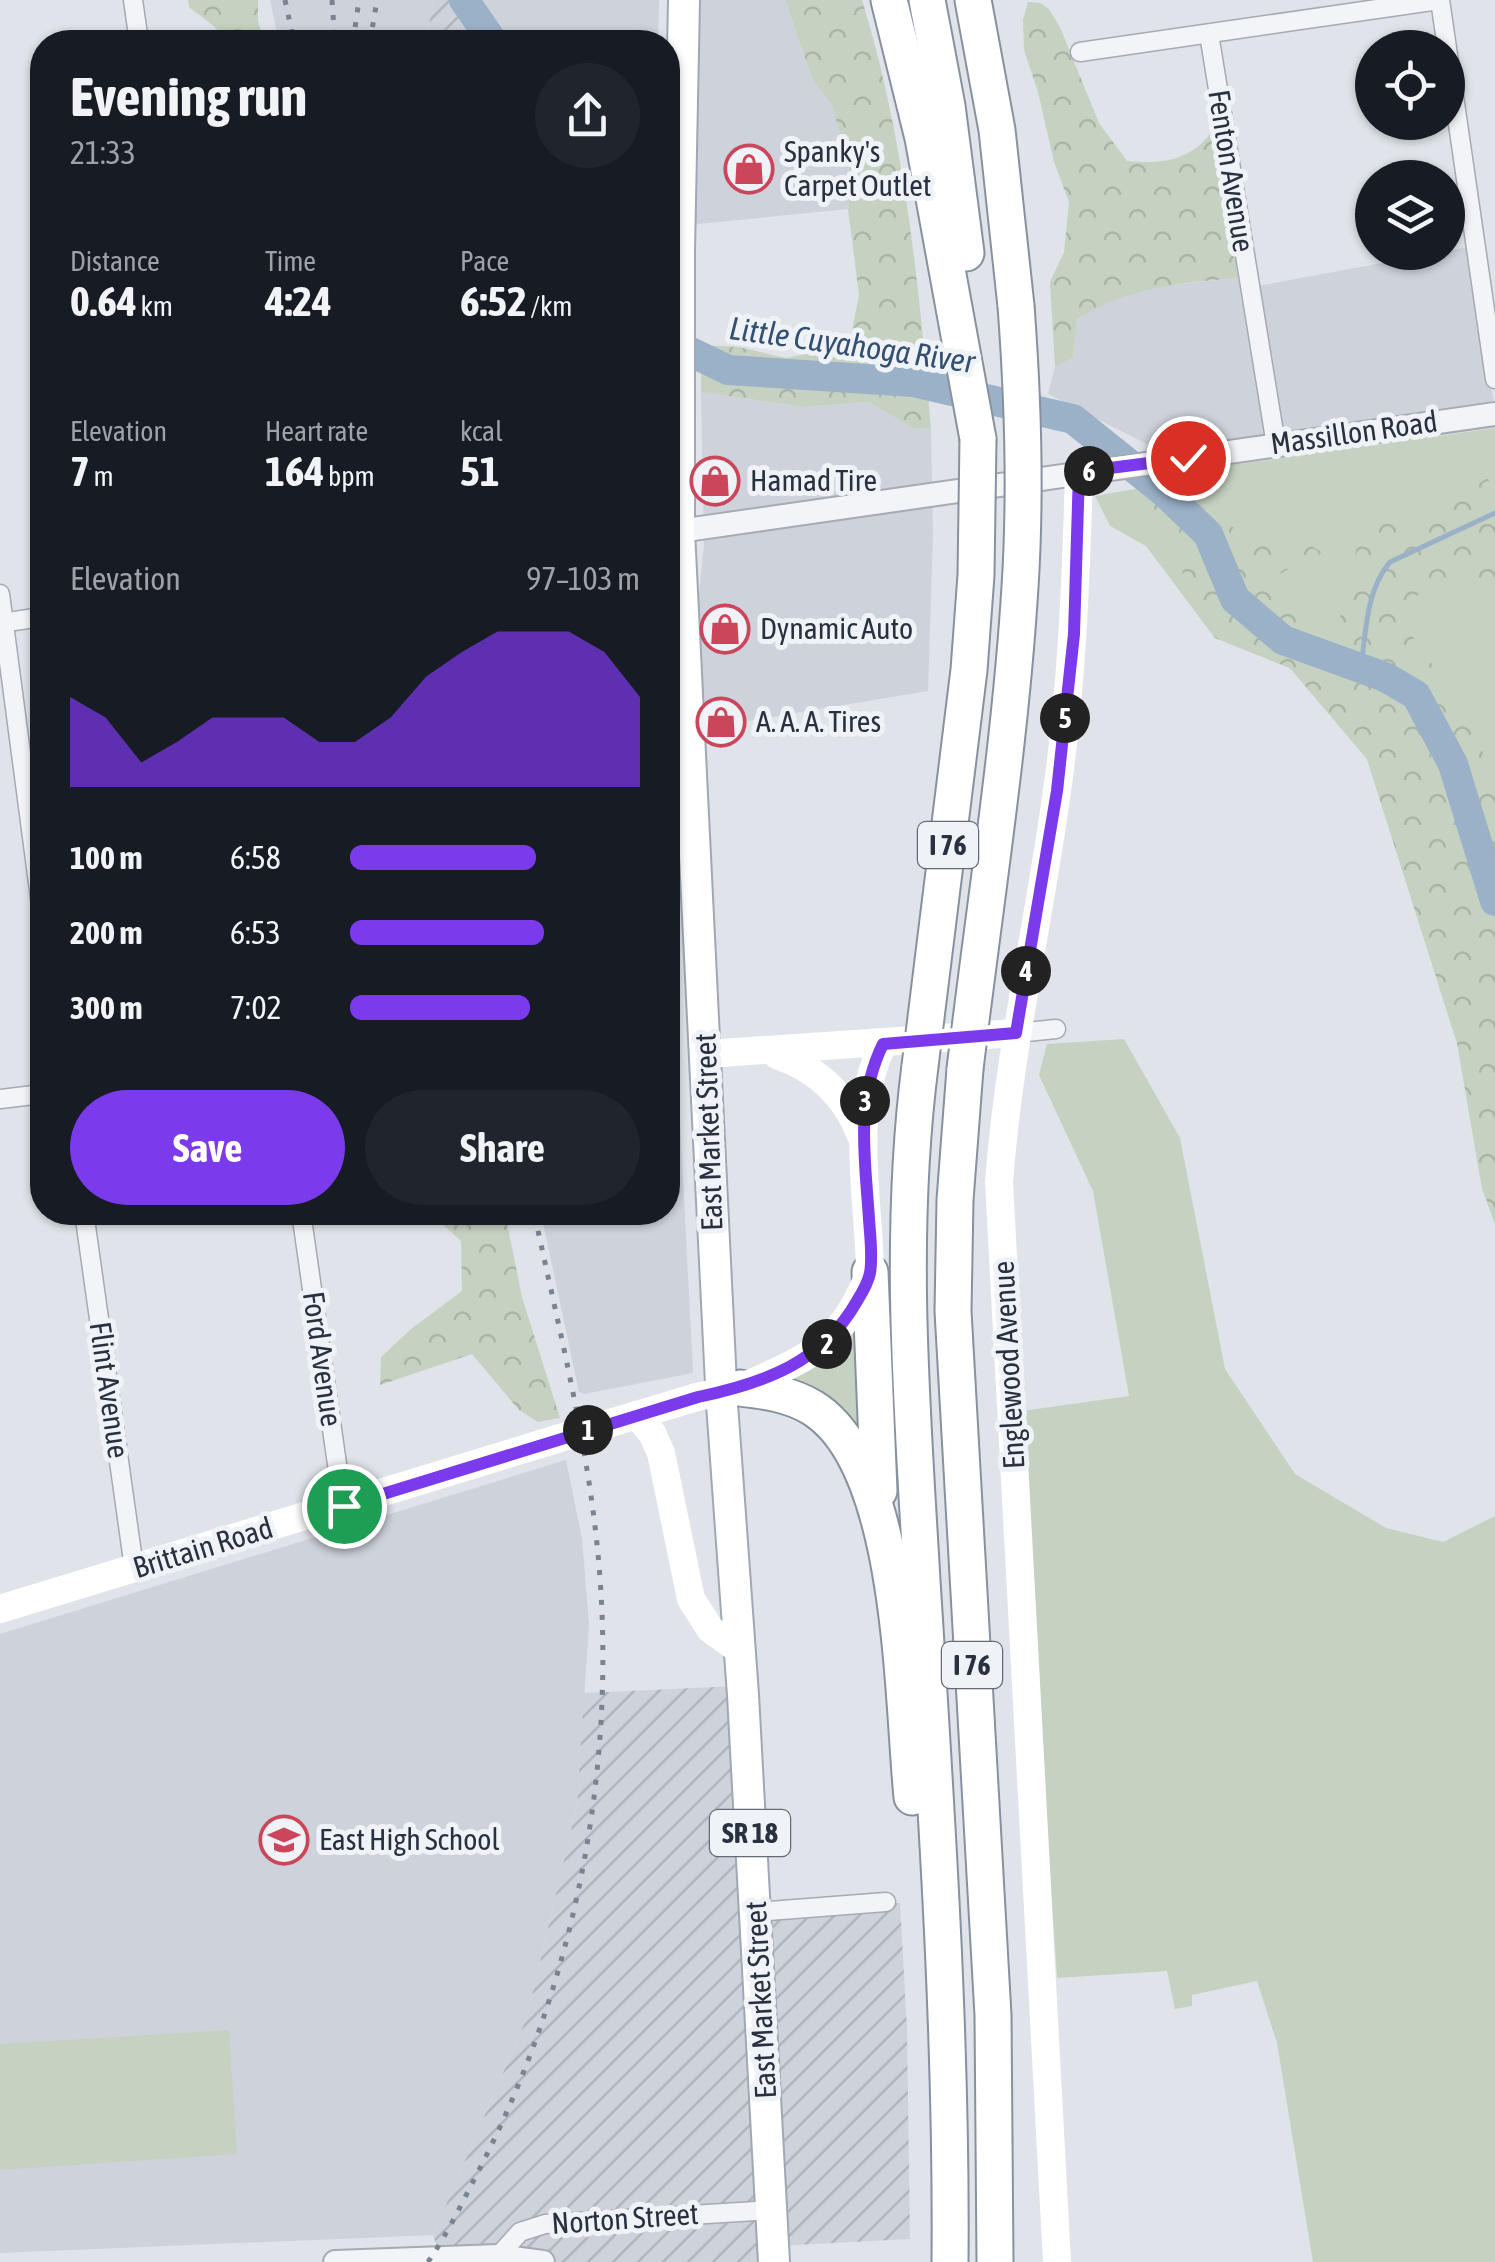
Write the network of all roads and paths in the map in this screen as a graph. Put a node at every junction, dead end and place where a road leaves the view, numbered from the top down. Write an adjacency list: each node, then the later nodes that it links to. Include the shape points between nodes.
1 (133, 0): 7 (street)
2 (684, 0): 10 (main road, East Market Street / SR 18)
3 (888, 0): 11 (highway)
4 (926, 0): 11 (highway, via 948,106)
5 (973, 0): 49 (highway, I 76, bridge, via 997,130 1016,306 1022,452 1020,584 954,1200 954,1372 993,2014)
6 (1440, 0): 8 (street); 12 (street)
7 (137, 30)
8 (1210, 34): 9 (street); 14 (street, Fenton Avenue)
9 (1080, 52)
10 (680, 224)
11 (963, 312): 42 (highway, I 76, bridge, via 978,439 976,575 910,1208 909,1365)
12 (1495, 378)
13 (1495, 414): 14 (street, Massillon Road)
14 (1276, 444): 15 (street, Massillon Road)
15 (1079, 472): 16 (street, Massillon Road); 23 (main road, Englewood Avenue, via 1062,752)
16 (680, 531)
17 (680, 550): 26 (main road, East Market Street / SR 18)
18 (0, 594): 20 (street)
19 (30, 619): 20 (street)
20 (2, 623): 21 (street)
21 (30, 825)
22 (1056, 1029): 23 (street)
23 (1016, 1033): 24 (main road); 50 (main road, Englewood Avenue, via 999,1182)
24 (883, 1044): 25 (main road); 29 (main road, Brittain Road, via 868,1079)
25 (766, 1051): 26 (main road); 29 (main road, via 804,1064 831,1087)
26 (706, 1054): 39 (main road, East Market Street / SR 18)
27 (30, 1095): 28 (street)
28 (0, 1099)
29 (864, 1143): 32 (main road, Brittain Road)
30 (86, 1225): 37 (street, Flint Avenue)
31 (303, 1225): 35 (street, Ford Avenue)
32 (870, 1272): 33 (main road, Brittain Road, via 828,1343); 36 (highway)
33 (740, 1388): 34 (main road, Brittain Road, bridge); 36 (highway, via 794,1398 829,1420 855,1455)
34 (636, 1416): 35 (main road, Brittain Road, bridge); 39 (main road, via 661,1453 691,1599 710,1629)
35 (344, 1506): 37 (main road, Brittain Road)
36 (880, 1524): 42 (highway)
37 (134, 1568): 38 (main road, Brittain Road)
38 (0, 1609)
39 (739, 1650): 41 (main road, East Market Street / SR 18)
40 (886, 1902): 41 (street)
41 (756, 1912): 43 (main road, East Market Street / SR 18)
42 (949, 2100): 48 (highway, I 76)
43 (772, 2210): 44 (street, Norton Street, via 544,2224 520,2232); 47 (main road, East Market Street / SR 18)
44 (496, 2259): 45 (street); 46 (street)
45 (335, 2262)
46 (543, 2262)
47 (774, 2262)
48 (950, 2262)
49 (995, 2262)
50 (1057, 2262)

